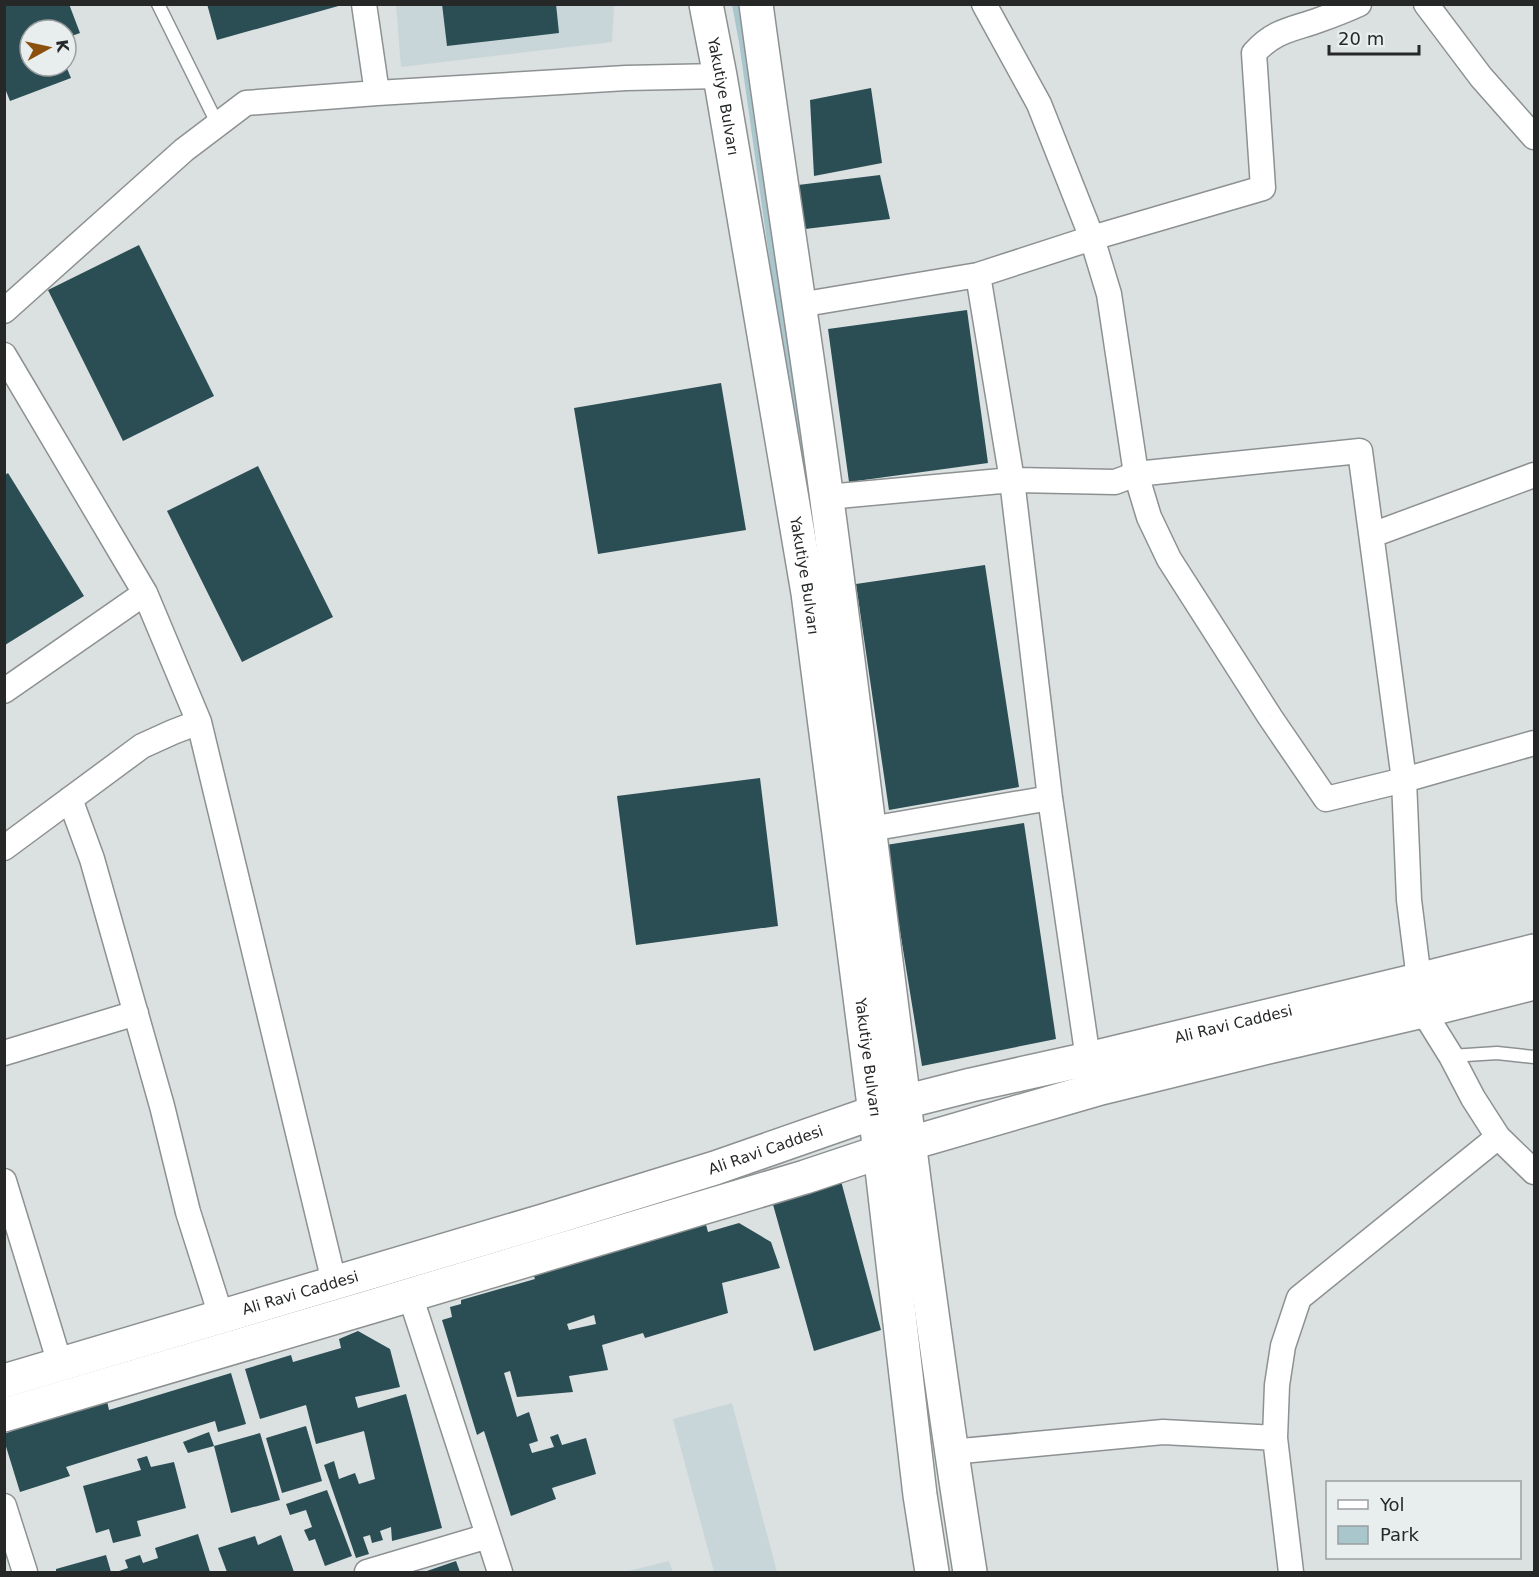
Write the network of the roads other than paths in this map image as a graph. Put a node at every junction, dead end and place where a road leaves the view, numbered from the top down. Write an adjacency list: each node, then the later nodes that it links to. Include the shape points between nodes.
1 (158, 4): 10 (lane)
2 (364, 4): 9 (street)
3 (706, 4): 8 (main road, Yakutiye Bulvarı)
4 (984, 4): 12 (street, via 1039,104)
5 (1359, 4): 12 (street, via 1281,32 1254,53 1263,188)
6 (1426, 4): 11 (street, via 1480,77)
7 (759, 6): 14 (main road, Yakutiye Bulvarı)
8 (720, 76): 9 (street); 40 (main road, Yakutiye Bulvarı)
9 (376, 93): 10 (street, via 246,103)
10 (218, 125): 15 (street, via 184,150)
11 (1534, 137)
12 (1092, 238): 13 (street); 17 (street, via 1109,294)
13 (978, 275): 14 (street); 19 (street)
14 (799, 305): 20 (main road, Yakutiye Bulvarı)
15 (4, 311)
16 (4, 355): 22 (street)
17 (1136, 474): 19 (street, via 1115,482); 21 (street, via 1360,451); 26 (street, via 1149,517 1169,559 1326,799)
18 (1534, 476): 21 (street)
19 (1012, 480): 20 (street); 27 (street)
20 (827, 497): 29 (main road, Yakutiye Bulvarı)
21 (1372, 535): 26 (street)
22 (145, 593): 23 (street); 24 (street)
23 (4, 691)
24 (199, 722): 28 (street, via 142,746); 45 (street)
25 (1534, 743): 26 (street)
26 (1404, 780): 32 (street, via 1408,900)
27 (1050, 798): 29 (street); 39 (street)
28 (70, 799): 30 (street); 35 (street, via 92,859)
29 (870, 829): 40 (main road, Yakutiye Bulvarı)
30 (4, 848)
31 (1534, 951): 32 (main road, Ali Ravi Caddesi)
32 (1418, 980): 34 (street); 39 (main road, Ali Ravi Caddesi)
33 (1534, 983): 34 (main road, Ali Ravi Caddesi)
34 (1423, 1011): 37 (street); 42 (main road, Ali Ravi Caddesi, via 1101,1088)
35 (136, 1013): 36 (street); 47 (street, via 188,1212)
36 (4, 1053)
37 (1451, 1056): 38 (lane, via 1497,1053); 41 (street)
38 (1534, 1057)
39 (1088, 1059): 40 (main road, Ali Ravi Caddesi)
40 (890, 1107): 42 (main road, Yakutiye Bulvarı); 45 (main road, Ali Ravi Caddesi, via 715,1168)
41 (1498, 1137): 43 (street); 51 (street, via 1299,1298 1283,1346)
42 (895, 1148): 46 (main road, Ali Ravi Caddesi); 52 (main road); 58 (main road, via 920,1495)
43 (1534, 1172)
44 (4, 1181): 48 (street)
45 (334, 1282): 47 (main road, Ali Ravi Caddesi)
46 (410, 1295): 50 (main road, Ali Ravi Caddesi); 54 (street)
47 (221, 1316): 48 (main road, Ali Ravi Caddesi)
48 (60, 1364): 49 (main road, Ali Ravi Caddesi)
49 (4, 1381)
50 (4, 1415)
51 (1275, 1438): 52 (street, via 1163,1432); 60 (street)
52 (951, 1452): 59 (main road)
53 (4, 1506): 55 (street)
54 (489, 1536): 56 (street); 57 (street)
55 (25, 1572)
56 (367, 1572)
57 (500, 1572)
58 (932, 1572)
59 (970, 1572)
60 (1291, 1572)

